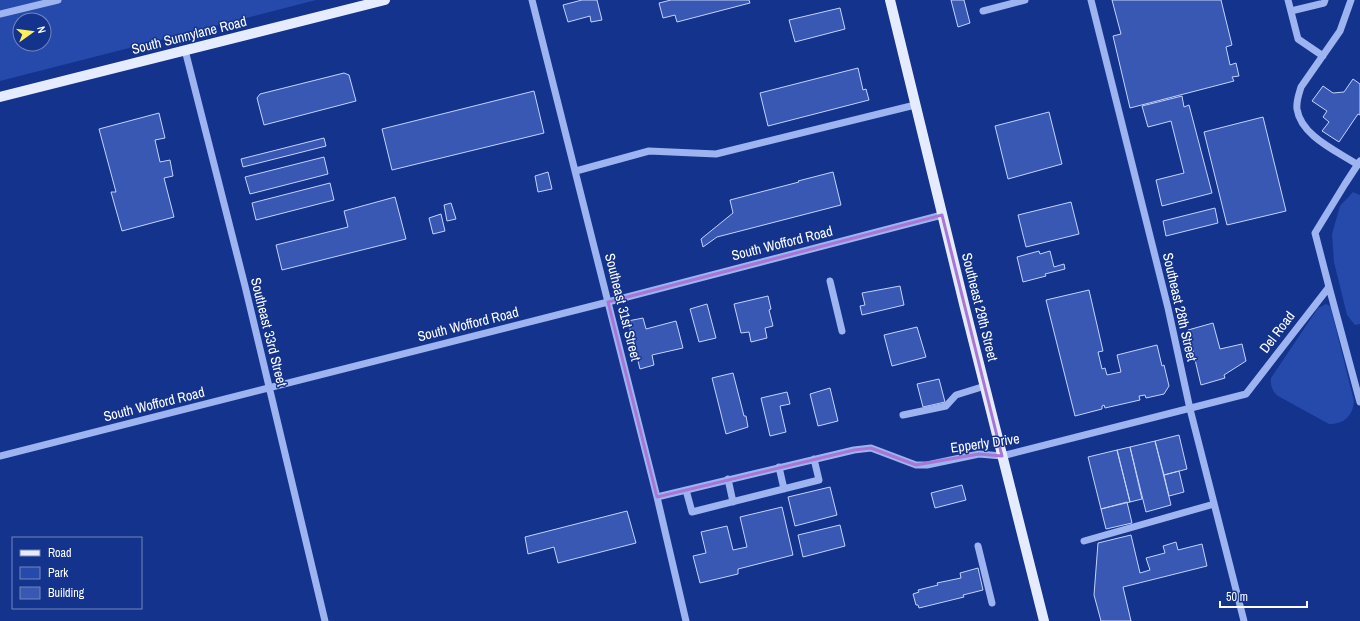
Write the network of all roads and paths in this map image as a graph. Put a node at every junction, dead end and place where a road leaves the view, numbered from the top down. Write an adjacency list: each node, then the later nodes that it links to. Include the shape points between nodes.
1 (58, 0): 12 (street)
2 (384, 0): 13 (main road, South Sunnylane Road)
3 (532, 0): 18 (street, Southeast 31st Street)
4 (890, 0): 16 (main road, Southeast 29th Street)
5 (1025, 0): 10 (street)
6 (1091, 0): 28 (street, Southeast 28th Street, via 1168,308)
7 (1288, 0): 11 (street)
8 (1325, 0): 11 (street, via 1324,3)
9 (1351, 0): 14 (street, via 1340,31)
10 (983, 11)
11 (1291, 11): 14 (street, via 1298,39)
12 (0, 14)
13 (185, 50): 15 (main road, South Sunnylane Road); 25 (street, Southeast 33rd Street)
14 (1323, 56): 17 (street, via 1301,87 1297,98 1299,118 1312,136)
15 (0, 98)
16 (915, 105): 18 (street, via 716,154 649,151); 19 (main road, Southeast 29th Street)
17 (1359, 163): 21 (street, via 1315,233)
18 (576, 171): 22 (street, Southeast 31st Street)
19 (942, 215): 22 (street, South Wofford Road); 24 (main road, Southeast 29th Street)
20 (830, 281): 23 (street)
21 (1328, 287): 26 (street, Del Road); 27 (street)
22 (608, 302): 25 (street, South Wofford Road); 37 (street, Southeast 31st Street)
23 (842, 331)
24 (985, 386): 29 (street, via 956,394 946,406); 31 (main road, Southeast 29th Street)
25 (269, 388): 30 (street, South Wofford Road); 43 (street, Southeast 33rd Street)
26 (1246, 394): 28 (street, Epperly Drive)
27 (1360, 402)
28 (1190, 408): 31 (street, Epperly Drive); 39 (street, Southeast 28th Street)
29 (903, 416)
30 (0, 456)
31 (1002, 456): 32 (street, Epperly Drive, via 979,454 928,465 916,465 871,448); 45 (main road, Southeast 29th Street)
32 (814, 459): 33 (street, Epperly Drive); 35 (street, via 819,480)
33 (778, 467): 34 (street, Epperly Drive); 35 (street)
34 (728, 479): 36 (street, Epperly Drive); 38 (street)
35 (784, 489): 38 (street)
36 (686, 490): 37 (street, Epperly Drive); 38 (street, via 692,512)
37 (657, 497): 44 (street, Southeast 31st Street)
38 (733, 502)
39 (1214, 504): 40 (street); 46 (street, Southeast 28th Street)
40 (1084, 541)
41 (978, 546): 42 (street)
42 (992, 603)
43 (325, 621)
44 (686, 621)
45 (1044, 621)
46 (1244, 621)

